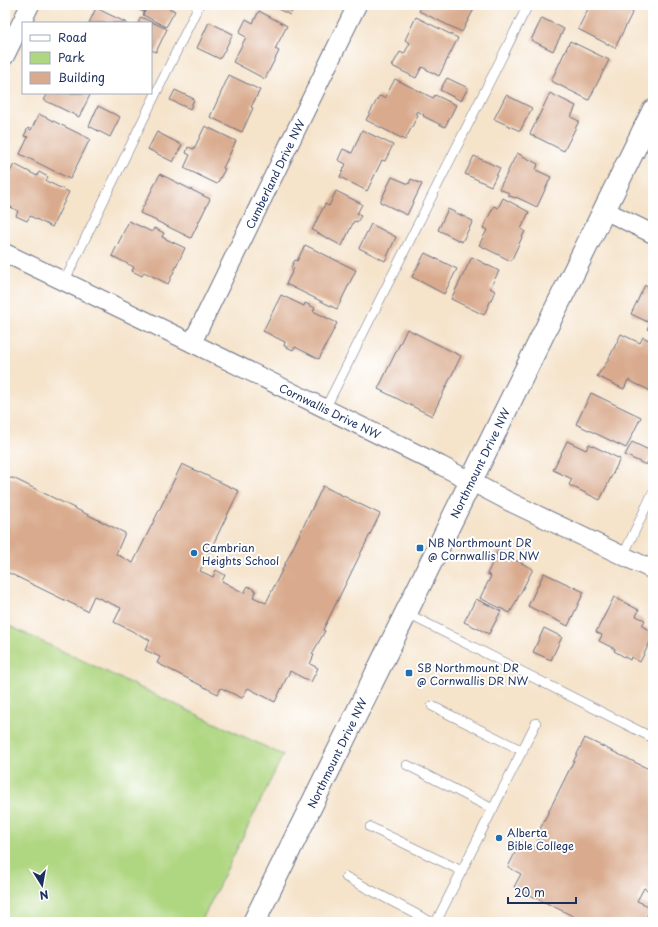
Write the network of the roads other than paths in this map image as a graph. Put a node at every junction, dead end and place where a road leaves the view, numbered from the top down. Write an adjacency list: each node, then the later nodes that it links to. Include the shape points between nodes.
1 (30, 5): 5 (street)
2 (199, 5): 10 (lane)
3 (357, 5): 11 (street, Cumberland Drive NW)
4 (528, 5): 12 (lane)
5 (5, 56)
6 (653, 111): 7 (street, Northmount Drive NW)
7 (604, 210): 8 (street); 13 (street, Northmount Drive NW)
8 (653, 234)
9 (5, 253): 10 (street, Cornwallis Drive NW)
10 (64, 282): 11 (street, Cornwallis Drive NW)
11 (192, 343): 12 (street, Cornwallis Drive NW)
12 (325, 409): 13 (street, Cornwallis Drive NW)
13 (471, 480): 15 (street, Cornwallis Drive NW, via 508,501); 17 (street, Northmount Drive NW)
14 (653, 492): 15 (lane)
15 (623, 556): 16 (street, Cornwallis Drive NW)
16 (653, 570)
17 (406, 612): 20 (lane); 27 (street, Northmount Drive NW)
18 (432, 706): 21 (lane)
19 (536, 723): 21 (lane)
20 (653, 738)
21 (523, 751): 23 (lane)
22 (406, 765): 23 (lane)
23 (494, 809): 25 (lane)
24 (370, 826): 25 (lane)
25 (462, 871): 29 (lane)
26 (346, 877): 28 (lane)
27 (257, 921)
28 (431, 922)
29 (436, 922)

